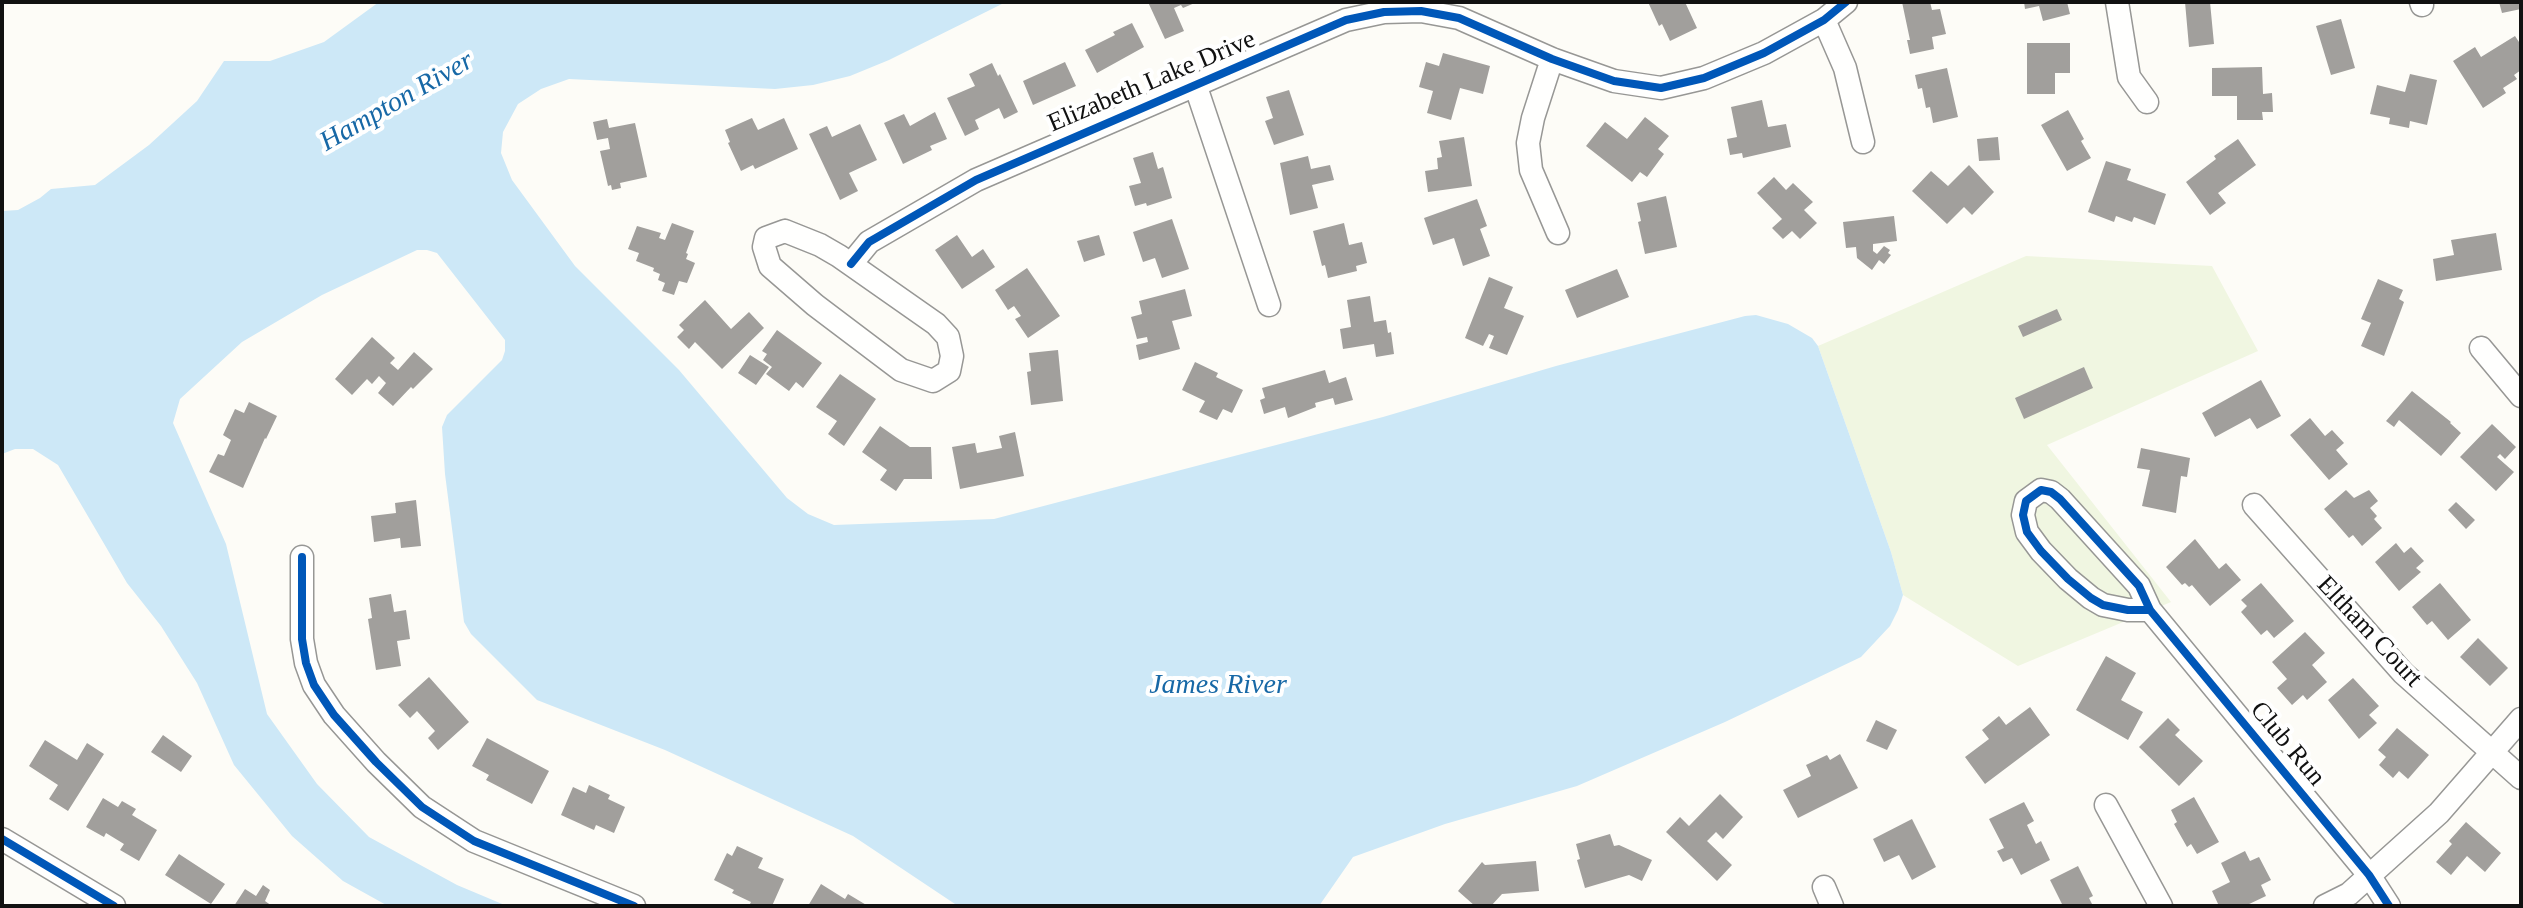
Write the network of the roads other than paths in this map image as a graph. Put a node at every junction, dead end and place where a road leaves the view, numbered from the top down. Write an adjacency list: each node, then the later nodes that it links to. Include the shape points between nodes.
1 (1846, 2): 3 (street, Elizabeth Lake Drive)
2 (2117, 2): 6 (street, via 2129,77)
3 (1824, 20): 4 (street, Elizabeth Lake Drive, via 1764,53 1704,78 1661,88 1614,81); 7 (street, via 1845,68)
4 (1552, 59): 5 (street, Elizabeth Lake Drive, via 1459,18 1384,12 1346,20); 8 (street, via 1528,143 1531,170)
5 (1195, 84): 9 (street, Elizabeth Lake Drive, via 976,180 869,242); 10 (street)
6 (2147, 102)
7 (1863, 142)
8 (1558, 233)
9 (851, 264): 9 (street, via 948,337 949,371 933,381 901,370 770,266 766,238 785,231 799,235)
10 (1269, 305)
11 (2481, 348): 12 (street)
12 (2521, 396)
13 (2254, 505): 17 (street, Eltham Court, via 2403,673)
14 (302, 557): 23 (street, via 306,663 334,715 376,762 422,807 474,841)
15 (2150, 610): 15 (street, Club Run, via 2139,586 2060,499 2041,490 2026,501 2027,532 2068,579 2103,605); 21 (street, Club Run)
16 (2521, 719): 17 (street)
17 (2493, 752): 18 (street, Eltham Court); 21 (street, via 2439,813)
18 (2521, 778)
19 (2106, 805): 24 (street)
20 (2, 839): 22 (street)
21 (2369, 875): 25 (street, via 2349,894); 26 (street, Club Run)
22 (114, 906)
23 (634, 906)
24 (2161, 906)
25 (2325, 906)
26 (2389, 906)

